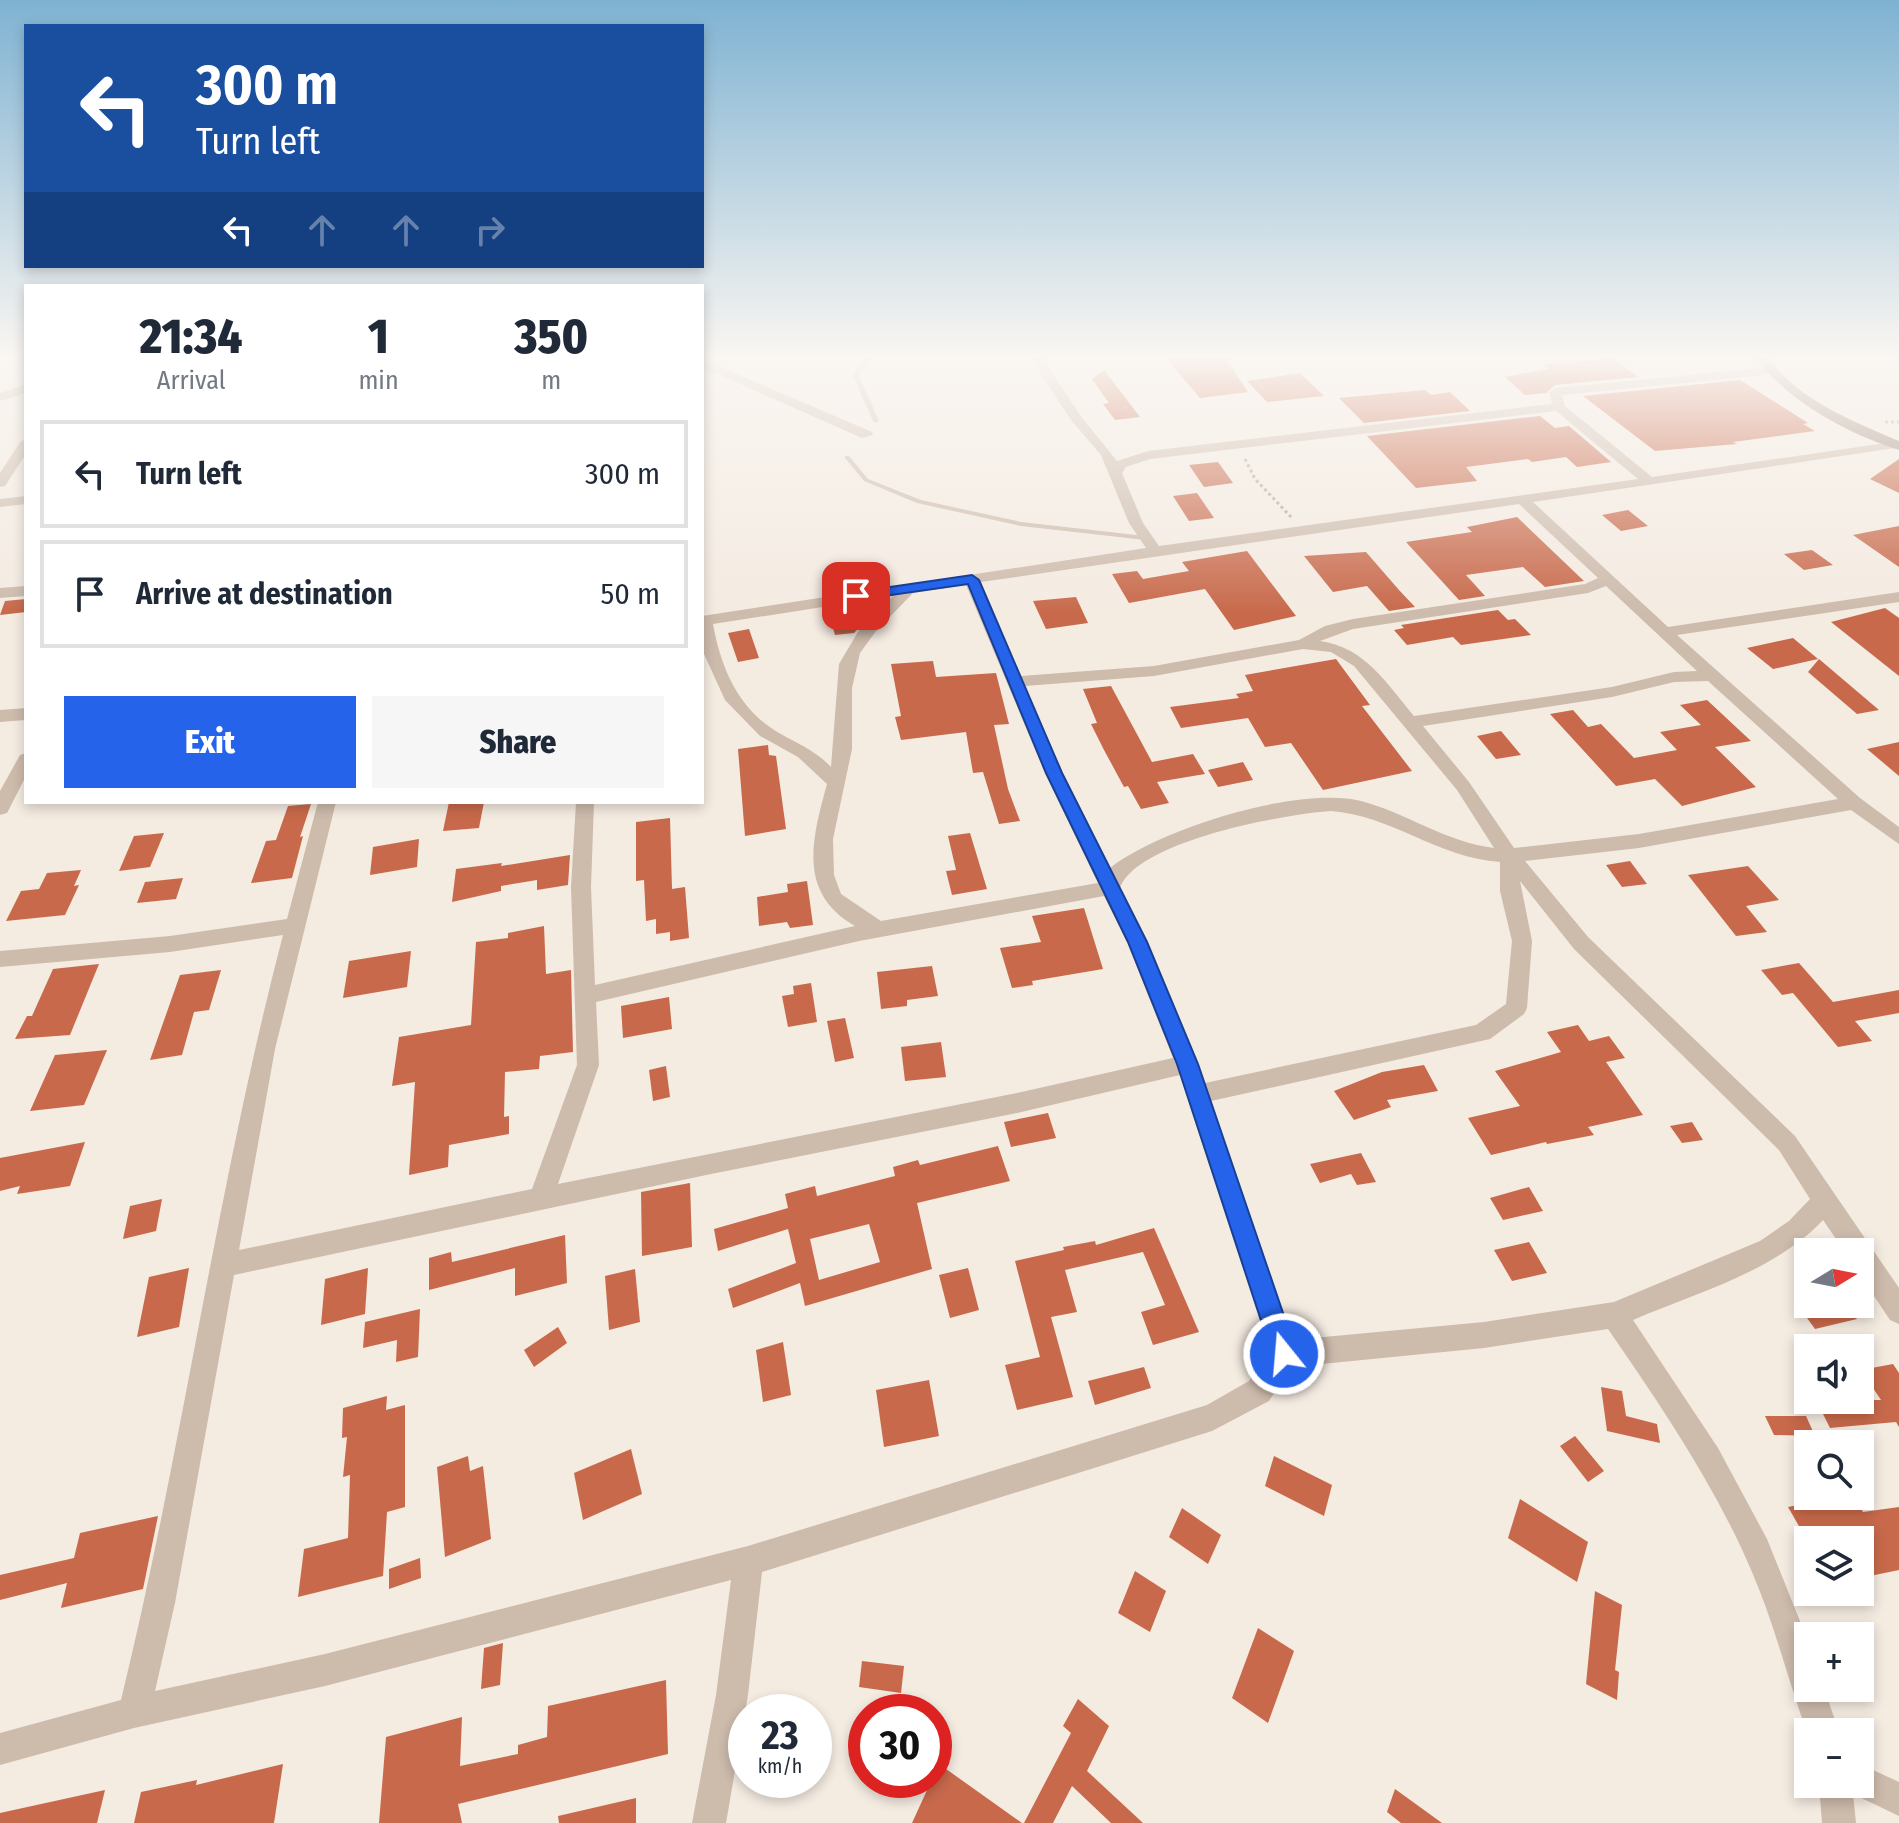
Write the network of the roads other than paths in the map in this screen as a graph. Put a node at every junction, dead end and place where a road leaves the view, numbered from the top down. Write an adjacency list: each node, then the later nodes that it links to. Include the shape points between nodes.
1 (1099, 444): 7 (street)
2 (1243, 444): 7 (street, via 1148,455 1121,464)
3 (1603, 444): 8 (street)
4 (1897, 445): 8 (street)
5 (24, 447): 9 (street)
6 (847, 457): 13 (lane, via 866,480 919,502 1021,524)
7 (1116, 471): 13 (street)
8 (1649, 482): 11 (street)
9 (0, 483)
10 (24, 500): 12 (street)
11 (1522, 500): 14 (street); 16 (street)
12 (0, 503)
13 (1145, 538): 14 (street)
14 (1155, 551): 15 (street)
15 (972, 580): 17 (street); 25 (street)
16 (1607, 580): 22 (street); 23 (street, via 1588,588 1353,624)
17 (909, 588): 21 (street); 30 (street, via 853,650 847,666)
18 (24, 591): 19 (street)
19 (0, 593)
20 (1899, 597): 22 (street)
21 (706, 616): 30 (street, via 711,658 735,701 765,732 798,748)
22 (1666, 632): 24 (street)
23 (1303, 644): 25 (street, via 1154,671); 28 (street, via 1335,648 1360,662)
24 (1712, 676): 28 (street, via 1674,677 1612,692); 31 (street)
25 (1018, 681): 37 (street, via 1054,773)
26 (24, 714): 27 (street)
27 (0, 716)
28 (1412, 722): 36 (street)
29 (24, 763): 34 (street)
30 (836, 783): 39 (street, via 823,844 829,891 835,901)
31 (1854, 803): 35 (street); 36 (street, via 1577,849)
32 (327, 804): 38 (street)
33 (585, 804): 41 (street, via 581,887)
34 (0, 808)
35 (1897, 833)
36 (1509, 855): 37 (street, via 1486,855 1360,806 1337,803 1247,817 1196,832 1116,872); 43 (street, via 1510,891 1522,941 1516,1008 1482,1033); 45 (street, via 1581,943 1787,1143)
37 (1111, 887): 39 (street); 42 (street)
38 (297, 925): 40 (street, via 170,944); 47 (street, via 264,1049)
39 (878, 929): 41 (street)
40 (0, 959)
41 (588, 995): 44 (street, via 588,1065)
42 (1187, 1064): 43 (street); 44 (street)
43 (1199, 1094): 51 (street)
44 (540, 1200): 47 (street)
45 (1825, 1201): 46 (street); 50 (street, via 1769,1250)
46 (1850, 1238)
47 (225, 1265): 53 (street)
48 (1874, 1274): 49 (street)
49 (1899, 1311)
50 (1614, 1315): 51 (street, via 1484,1335); 54 (street, via 1711,1462 1758,1550)
51 (1284, 1354): 52 (street, via 1259,1391 1212,1417)
52 (748, 1561): 53 (street, via 325,1670); 59 (street, via 729,1716 711,1786)
53 (134, 1712): 55 (street)
54 (1818, 1718)
55 (0, 1749)
56 (1874, 1787): 58 (street)
57 (1837, 1798): 60 (street)
58 (1899, 1799)
59 (709, 1823)
60 (1839, 1823)

